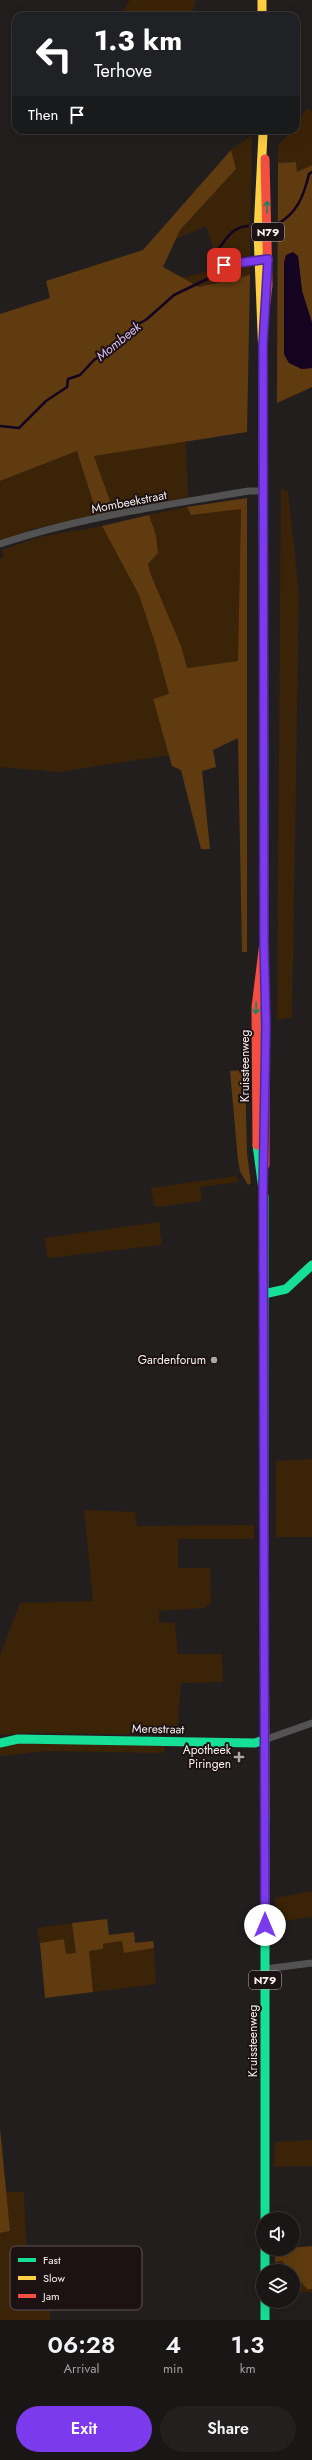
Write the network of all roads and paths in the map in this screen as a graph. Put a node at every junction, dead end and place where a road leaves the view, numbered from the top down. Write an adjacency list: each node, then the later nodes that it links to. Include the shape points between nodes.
1 (262, 0): 2 (main road)
2 (262, 12)
3 (263, 134): 4 (main road, Kruissteenweg / N79, via 267,174)
4 (263, 259): 5 (street); 6 (main road, Kruissteenweg / N79, via 268,285 263,330)
5 (224, 265)
6 (263, 491): 7 (street, Mombeekstraat, via 249,490 125,514 36,532); 9 (main road, Kruissteenweg / N79, via 266,1040)
7 (0, 544)
8 (312, 1265): 9 (main road, via 290,1289)
9 (264, 1294): 11 (main road, Kruissteenweg / N79)
10 (312, 1723): 11 (street, Merestraat)
11 (264, 1740): 12 (main road, Merestraat, via 255,1743 18,1739); 14 (main road, Kruissteenweg / N79)
12 (0, 1743)
13 (312, 1963): 14 (street)
14 (265, 1969): 15 (main road, Kruissteenweg / N79)
15 (265, 2212)
16 (265, 2308): 17 (main road)
17 (265, 2320)

